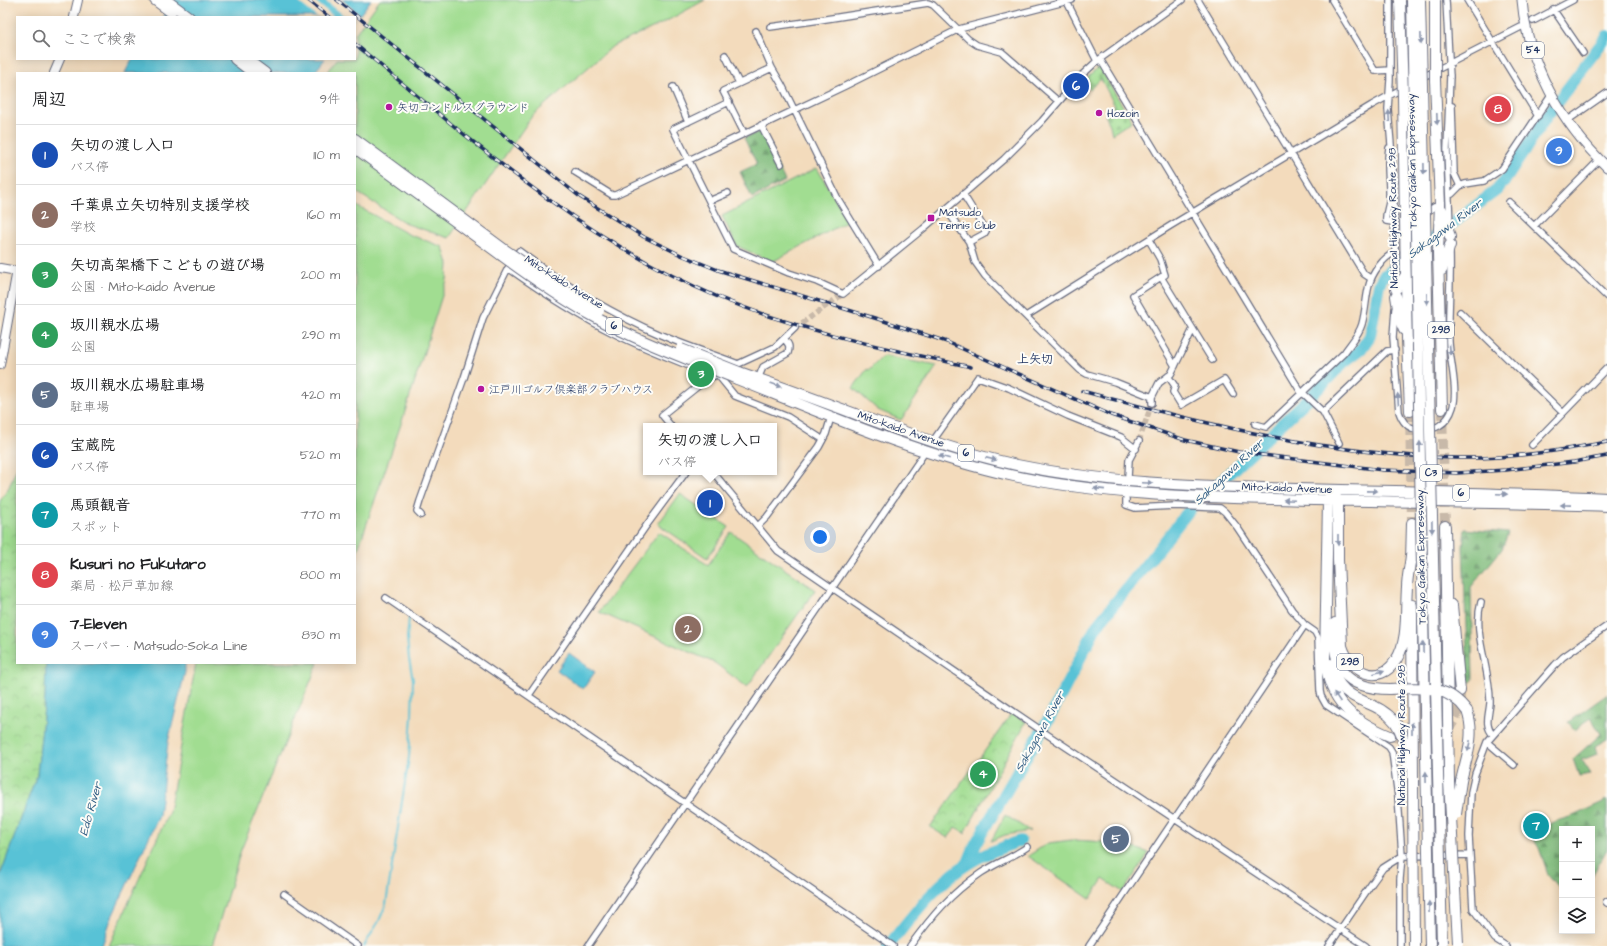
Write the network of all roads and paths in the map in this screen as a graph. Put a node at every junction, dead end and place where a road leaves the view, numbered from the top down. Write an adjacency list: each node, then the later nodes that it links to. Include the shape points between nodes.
1 (78, 0): 18 (main road)
2 (154, 0): 19 (highway)
3 (166, 0): 20 (highway)
4 (1068, 0): 24 (street); 32 (street)
5 (1182, 0): 32 (street)
6 (1198, 0): 56 (street)
7 (1332, 0): 35 (street, via 1374,71)
8 (1390, 0): 35 (street)
9 (1400, 0): 84 (highway, National Highway Route 298, bridge)
10 (1412, 0): 169 (highway, Tokyo Gaikan Expressway / C3, one-way to 10, bridge)
11 (1420, 0): 170 (highway, Tokyo Gaikan Expressway / C3, one-way to 170, bridge)
12 (1435, 0): 68 (highway, one-way to 68, bridge)
13 (1446, 0): 33 (street)
14 (1467, 0): 26 (street)
15 (1522, 0): 44 (main road, 54, via 1533,51)
16 (1573, 0): 17 (street)
17 (1553, 9): 21 (street); 27 (street)
18 (74, 16)
19 (177, 16)
20 (188, 16)
21 (1533, 21)
22 (770, 27): 24 (street, via 928,3)
23 (1520, 27): 26 (street)
24 (959, 29): 45 (street, via 977,45 1002,52); 47 (street)
25 (756, 31): 34 (street)
26 (1492, 42): 33 (street); 48 (street)
27 (1583, 53)
28 (725, 55): 40 (street)
29 (60, 60): 36 (main road)
30 (236, 60): 37 (highway)
31 (247, 60): 38 (highway)
32 (1098, 60): 45 (street); 70 (street)
33 (1449, 63): 39 (street); 43 (street)
34 (772, 68): 40 (street); 47 (street)
35 (1390, 70): 43 (street)
36 (54, 72)
37 (253, 72)
38 (264, 72)
39 (1450, 75): 62 (street, via 1454,173); 71 (street)
40 (739, 83): 46 (street, via 723,91)
41 (673, 87): 50 (street)
42 (1607, 93): 49 (street)
43 (1389, 95): 53 (street, one-way to 43); 56 (street)
44 (1553, 96): 48 (street); 49 (main road, 54)
45 (1058, 101): 64 (street, via 1004,159)
46 (729, 102): 50 (street); 52 (street)
47 (794, 110): 51 (street); 81 (street, via 838,199)
48 (1538, 116): 62 (street, via 1502,169 1484,181)
49 (1568, 120): 58 (main road, 54)
50 (688, 122): 57 (street, via 674,129)
51 (761, 125): 52 (street); 59 (street)
52 (744, 133): 57 (street)
53 (1390, 139): 72 (street, via 1387,157 1389,204 1386,221); 80 (street)
54 (356, 140): 75 (highway, Mito-kaido Avenue / 6)
55 (356, 149): 75 (highway, Mito-kaido Avenue / 6)
56 (1291, 153): 70 (street); 88 (street, via 1364,274)
57 (688, 159): 61 (street, via 612,195); 66 (street)
58 (1600, 160): 60 (main road, 54); 74 (street)
59 (781, 164)
60 (1607, 166)
61 (575, 172)
62 (1460, 186): 65 (street)
63 (728, 193): 66 (street)
64 (963, 194): 69 (street); 78 (street, via 986,231)
65 (1452, 194)
66 (709, 201): 81 (street, via 733,249 843,294)
67 (1509, 202): 74 (street)
68 (1437, 206): 71 (highway); 73 (street)
69 (946, 209): 78 (street); 81 (street)
70 (1192, 213): 76 (street); 106 (street)
71 (1444, 216): 77 (highway); 87 (highway, 298, via 1438,252)
72 (1392, 222)
73 (1410, 222)
74 (1534, 226): 90 (street)
75 (483, 238): 102 (highway, Mito-kaido Avenue / 6, bridge, via 553,292 594,317 636,338)
76 (1148, 240): 86 (street, via 1160,259 1165,275); 92 (street)
77 (1450, 241): 87 (highway); 97 (street, one-way to 97, via 1449,344 1454,396 1451,412 1443,424 1423,430 1413,429 1402,420 1399,412)
78 (969, 242): 92 (street, via 974,262)
79 (519, 252): 102 (street, via 610,310)
80 (1396, 252): 88 (street, via 1377,267); 89 (street)
81 (879, 266)
82 (0, 268): 83 (main road)
83 (16, 271)
84 (1406, 275): 89 (highway); 95 (highway, National Highway Route 298)
85 (16, 277): 99 (main road)
86 (1161, 277): 94 (street); 100 (street, via 1133,295)
87 (1440, 277): 108 (highway, 298)
88 (1370, 278): 106 (street, via 1362,326 1344,353)
89 (1396, 289): 95 (highway, via 1400,322); 97 (street)
90 (1607, 296)
91 (1460, 312): 111 (street)
92 (1026, 316): 104 (street, via 1087,374 1115,382 1152,400 1159,383)
93 (795, 328): 96 (street)
94 (1193, 329): 98 (street); 100 (street)
95 (1407, 338): 109 (highway, National Highway Route 298)
96 (784, 339): 102 (street); 105 (street, via 788,343 788,353 763,367)
97 (1394, 350): 110 (street, via 1387,351)
98 (1212, 360)
99 (0, 365)
100 (1175, 366): 104 (street)
101 (1607, 368): 111 (street)
102 (738, 371): 103 (street); 105 (highway, Mito-kaido Avenue / 6); 112 (highway, Mito-kaido Avenue / 6)
103 (715, 375): 113 (street, via 662,415); 115 (street, via 736,396 788,417); 131 (street, via 615,334 571,310 508,268 483,318 420,501 417,511)
104 (1168, 376): 107 (street, via 1175,386 1173,392 1181,406 1224,380)
105 (758, 379): 125 (highway, Mito-kaido Avenue / 6, one-way to 125, via 929,441 1018,465 1134,483)
106 (1302, 393): 110 (street); 114 (street, via 1266,426)
107 (1233, 394)
108 (1442, 409)
109 (1410, 410)
110 (1323, 412): 118 (street)
111 (1564, 413): 119 (street)
112 (831, 417): 129 (highway, Mito-kaido Avenue / 6, one-way to 112, via 1193,497 1129,492 1014,476 927,452); 133 (street, via 819,446)
113 (669, 423)
114 (1255, 424)
115 (819, 437)
116 (934, 438): 120 (street, via 978,377 1121,437)
117 (1139, 442): 120 (street)
118 (1339, 443)
119 (1532, 445)
120 (1136, 449): 124 (street, via 1129,460)
121 (923, 455): 138 (street)
122 (684, 475): 145 (street)
123 (715, 475): 133 (street)
124 (1128, 477)
125 (1333, 490): 127 (highway, Mito-kaido Avenue / 6, one-way to 127); 129 (highway, 298)
126 (1607, 493): 127 (highway)
127 (1590, 497): 130 (highway, Mito-kaido Avenue / 6)
128 (1126, 499): 141 (street, via 1126,505 1135,508 1220,508 1237,527)
129 (1333, 501): 130 (highway, Mito-kaido Avenue / 6, one-way to 129); 137 (highway, 298, one-way to 137); 143 (highway, 298)
130 (1606, 504)
131 (421, 514)
132 (1412, 524): 136 (highway, National Highway Route 298 / 298)
133 (758, 526): 138 (street, via 778,551)
134 (1445, 526): 135 (highway, 298)
135 (1446, 549): 144 (highway, 298); 158 (highway, 298, bridge, via 1449,782)
136 (1411, 555): 137 (highway, 298, one-way to 136, via 1341,638 1347,658 1364,673 1379,673 1397,659 1403,644); 150 (highway, National Highway Route 298 / 298, one-way to 136)
137 (1339, 579): 158 (highway, 298, one-way to 158, bridge, via 1334,645 1339,667 1349,679 1362,686 1378,689 1440,690 1456,698 1470,719 1471,736 1456,814 1459,908)
138 (833, 588): 151 (street); 152 (street)
139 (386, 598): 145 (street)
140 (1481, 602): 146 (street, via 1477,622 1489,687 1487,723)
141 (1305, 626): 152 (street); 155 (street, via 1315,632 1318,638 1320,691 1326,705 1389,747 1392,752)
142 (1607, 626): 146 (street, via 1560,660)
143 (1326, 651): 147 (highway, 298, one-way to 143, via 1360,720 1342,705 1330,687); 150 (highway, 298, via 1332,673 1344,690 1384,712 1398,727 1406,751)
144 (1460, 691)
145 (529, 695): 151 (street)
146 (1493, 735): 148 (street)
147 (1390, 736)
148 (1487, 742): 149 (street); 154 (street, via 1471,792)
149 (1514, 765)
150 (1411, 781): 168 (highway, 298, bridge)
151 (686, 803): 161 (street); 162 (street)
152 (1176, 819): 157 (street); 164 (street)
153 (1027, 847): 163 (street, via 982,872 961,889 941,906)
154 (1470, 855): 155 (street); 171 (street, via 1473,909 1495,939)
155 (1402, 856): 157 (street, via 1383,868); 167 (street)
156 (284, 894): 160 (street)
157 (1340, 929): 165 (street); 166 (street)
158 (1457, 930): 159 (highway, 298, bridge)
159 (1458, 943)
160 (358, 946)
161 (588, 946)
162 (893, 946)
163 (910, 946)
164 (1089, 946)
165 (1329, 946)
166 (1366, 946)
167 (1400, 946)
168 (1414, 946)
169 (1430, 946)
170 (1442, 946)
171 (1506, 946)

